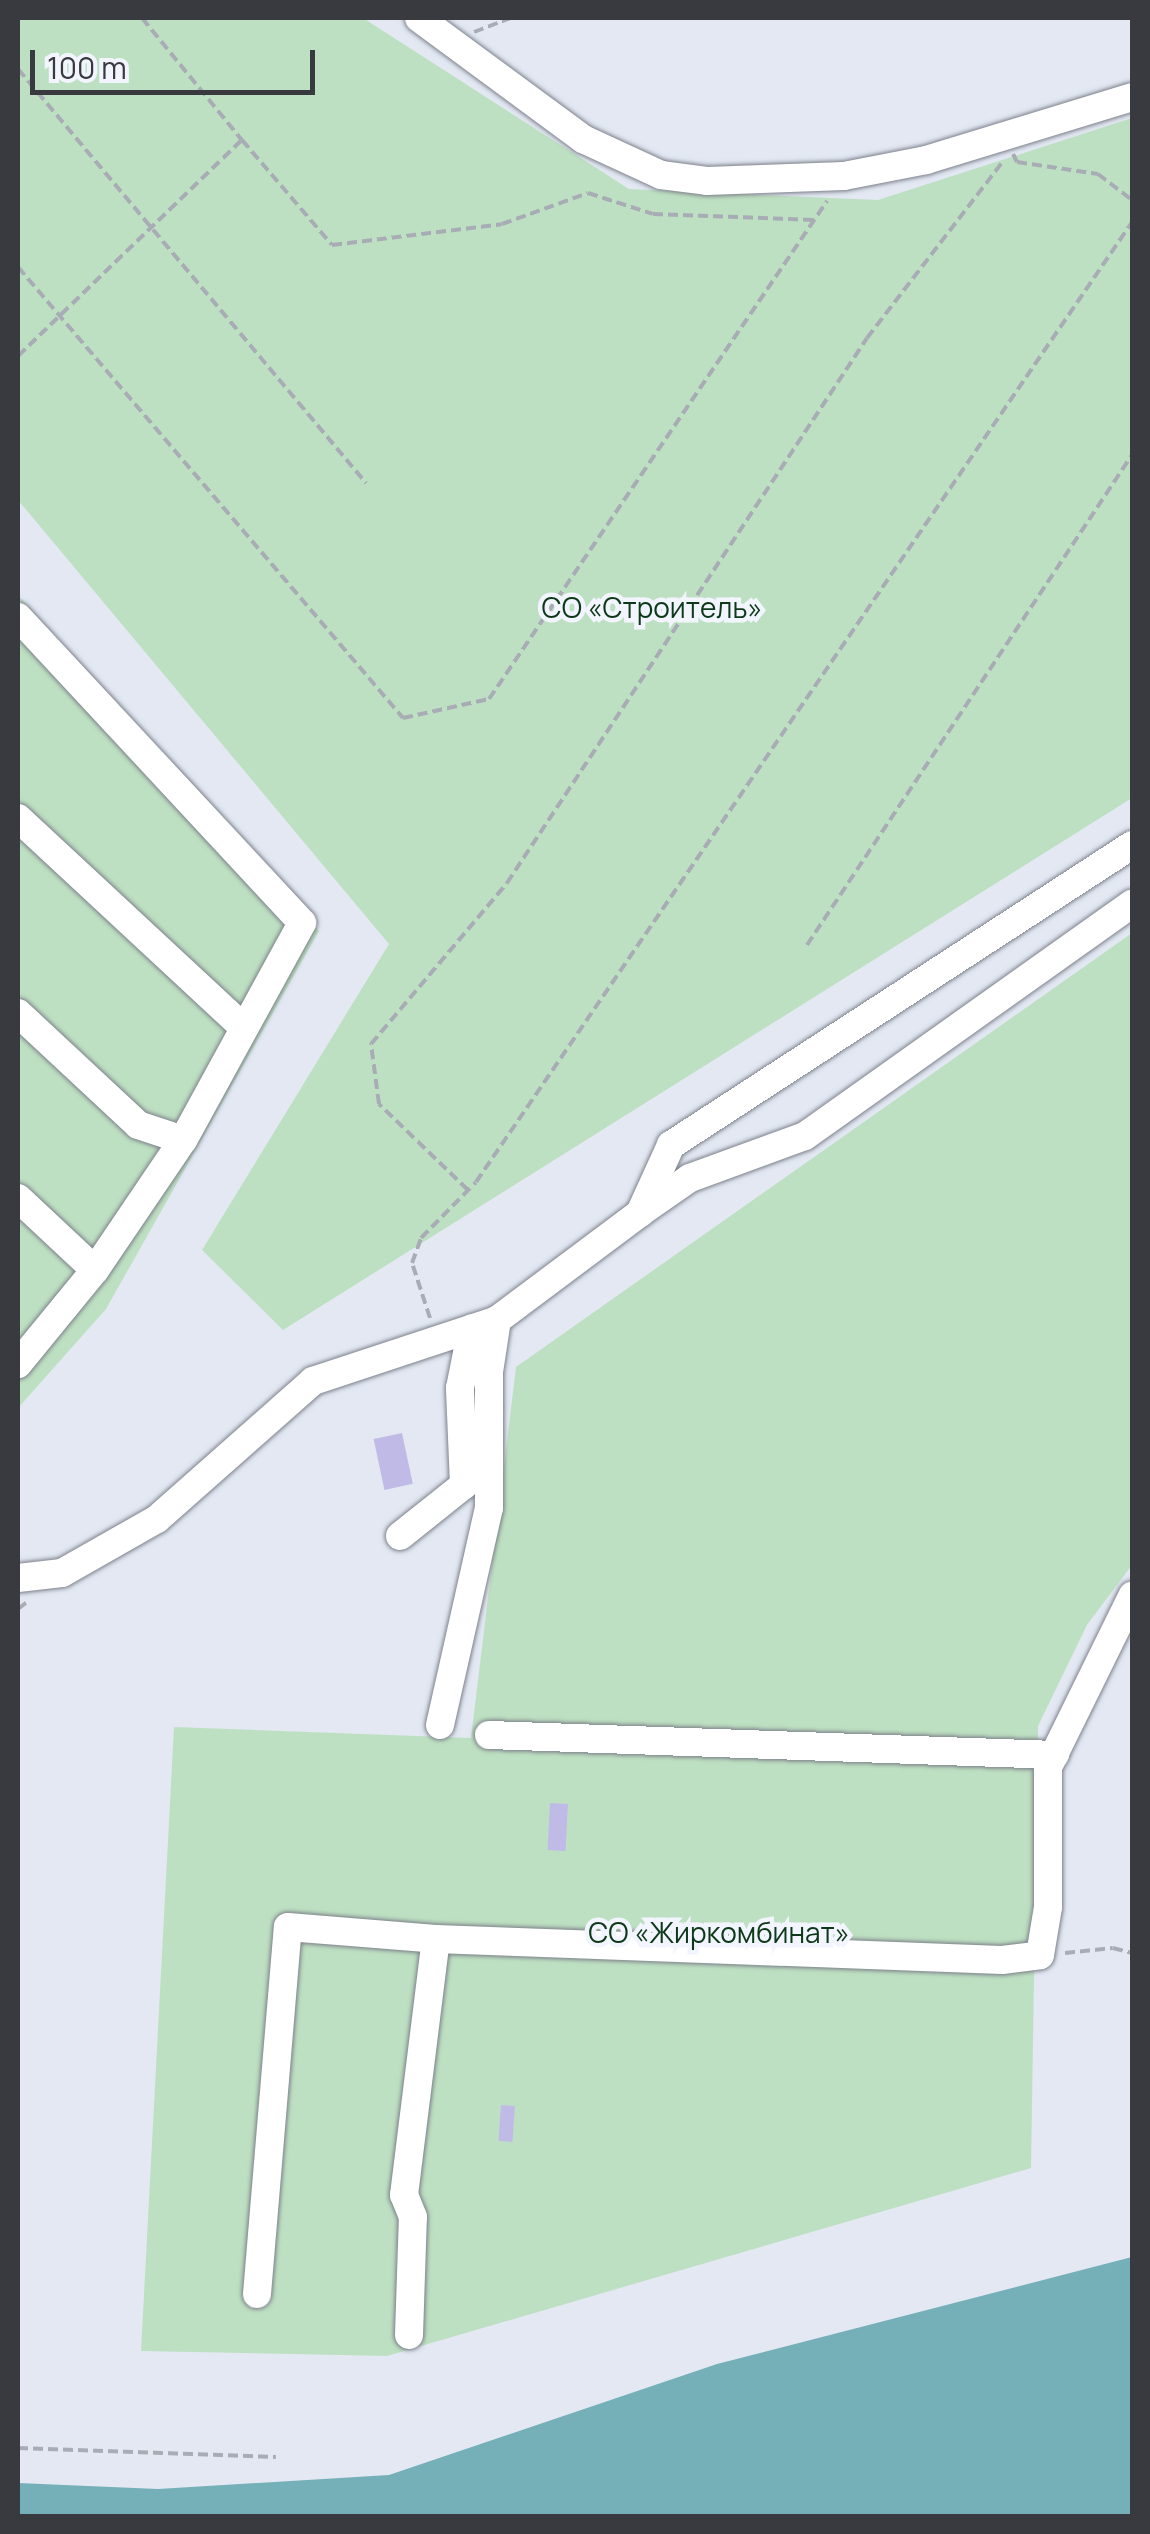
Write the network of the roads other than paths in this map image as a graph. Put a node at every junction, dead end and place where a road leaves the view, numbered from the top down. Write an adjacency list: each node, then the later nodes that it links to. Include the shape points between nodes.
1 (419, 18): 2 (lane, via 582,140 661,174 708,181 844,176 926,160)
2 (1132, 97)
3 (18, 618): 8 (lane, via 302,923)
4 (18, 818): 8 (lane)
5 (1132, 845): 11 (lane, via 671,1146)
6 (1132, 904): 11 (lane, via 806,1136 690,1178)
7 (18, 1013): 9 (lane, via 138,1125)
8 (242, 1026): 9 (lane)
9 (182, 1140): 12 (lane)
10 (18, 1198): 12 (lane)
11 (640, 1213): 13 (lane)
12 (96, 1270): 14 (lane)
13 (485, 1324): 15 (lane, via 460,1388 464,1485); 16 (lane, via 313,1380 156,1519 62,1574); 18 (lane, via 489,1508)
14 (18, 1364)
15 (400, 1536)
16 (18, 1578)
17 (1132, 1596): 20 (lane)
18 (440, 1725)
19 (489, 1734): 20 (lane)
20 (1056, 1755): 21 (lane, via 1048,1768 1048,1906 1040,1955 982,1959)
21 (436, 1939): 22 (lane, via 288,1927); 23 (lane, via 404,2195 412,2217)
22 (257, 2294)
23 (410, 2335)

